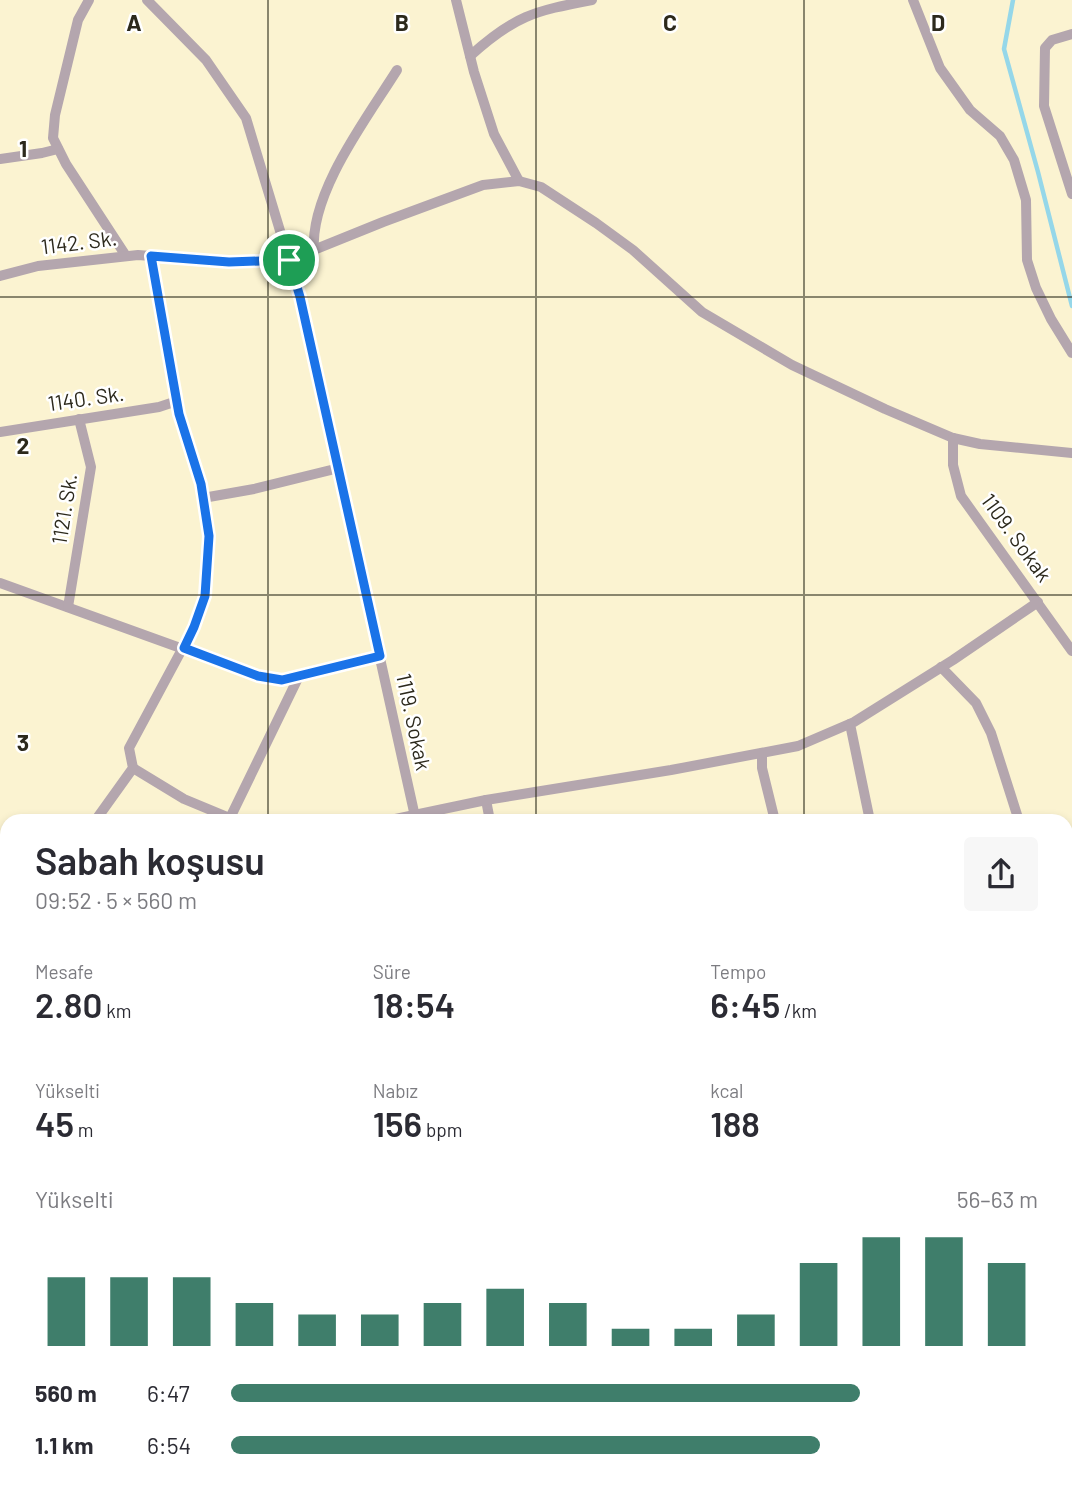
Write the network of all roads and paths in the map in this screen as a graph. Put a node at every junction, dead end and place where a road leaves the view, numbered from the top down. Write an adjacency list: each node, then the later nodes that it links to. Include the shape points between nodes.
1 (89, 0): 9 (street, via 78,20 55,115 53,138)
2 (146, 0): 16 (street, 1119. Sokak, via 206,60 246,118)
3 (456, 0): 7 (street)
4 (592, 0): 7 (street, via 538,11 515,21)
5 (914, 0): 18 (street, via 940,68 970,110 1000,136 1014,160 1026,200 1027,260 1041,299)
6 (1072, 34): 12 (street, via 1052,40 1045,48 1044,106)
7 (470, 56): 11 (street, via 494,134)
8 (397, 70): 13 (street, via 333,173 319,212)
9 (58, 149): 10 (street); 14 (street)
10 (0, 159)
11 (519, 181): 13 (street, 1142. Sk., via 483,185); 22 (street, via 541,187 596,223 702,312 792,365)
12 (1072, 194)
13 (314, 250): 16 (street, 1142. Sk.)
14 (126, 256): 15 (street, 1142. Sk.); 17 (street, 1142. Sk.)
15 (151, 256): 16 (street, 1142. Sk., via 229,262); 19 (street)
16 (289, 260): 24 (street, 1119. Sokak)
17 (0, 275)
18 (1072, 353)
19 (177, 401): 20 (street, 1140. Sk., via 159,408); 25 (street)
20 (79, 419): 21 (street, 1140. Sk.); 28 (street, 1121. Sk., via 91,467)
21 (0, 432)
22 (953, 438): 23 (street); 27 (street, 1109. Sokak, via 953,465 961,496)
23 (1072, 453)
24 (339, 468): 25 (street); 32 (street, 1119. Sokak)
25 (203, 498): 30 (street, via 209,536 205,596)
26 (0, 583): 28 (street)
27 (1038, 602): 29 (street, 1109. Sokak); 33 (street)
28 (68, 607): 30 (street)
29 (1068, 635): 31 (street, 1109. Sokak)
30 (184, 648): 34 (street, via 258,676 282,680); 37 (street, via 129,748)
31 (1072, 652)
32 (380, 656): 34 (street); 42 (street, 1119. Sokak)
33 (941, 667): 35 (street); 47 (street, via 976,703 991,733)
34 (299, 676): 41 (street)
35 (850, 724): 36 (street, via 798,746); 46 (street)
36 (762, 752): 38 (street); 45 (street)
37 (133, 768): 39 (street); 40 (street, via 184,799)
38 (486, 800): 43 (street); 44 (street)
39 (100, 814)
40 (221, 814)
41 (235, 814)
42 (415, 814)
43 (432, 814)
44 (489, 814)
45 (773, 814)
46 (869, 814)
47 (1017, 814)

